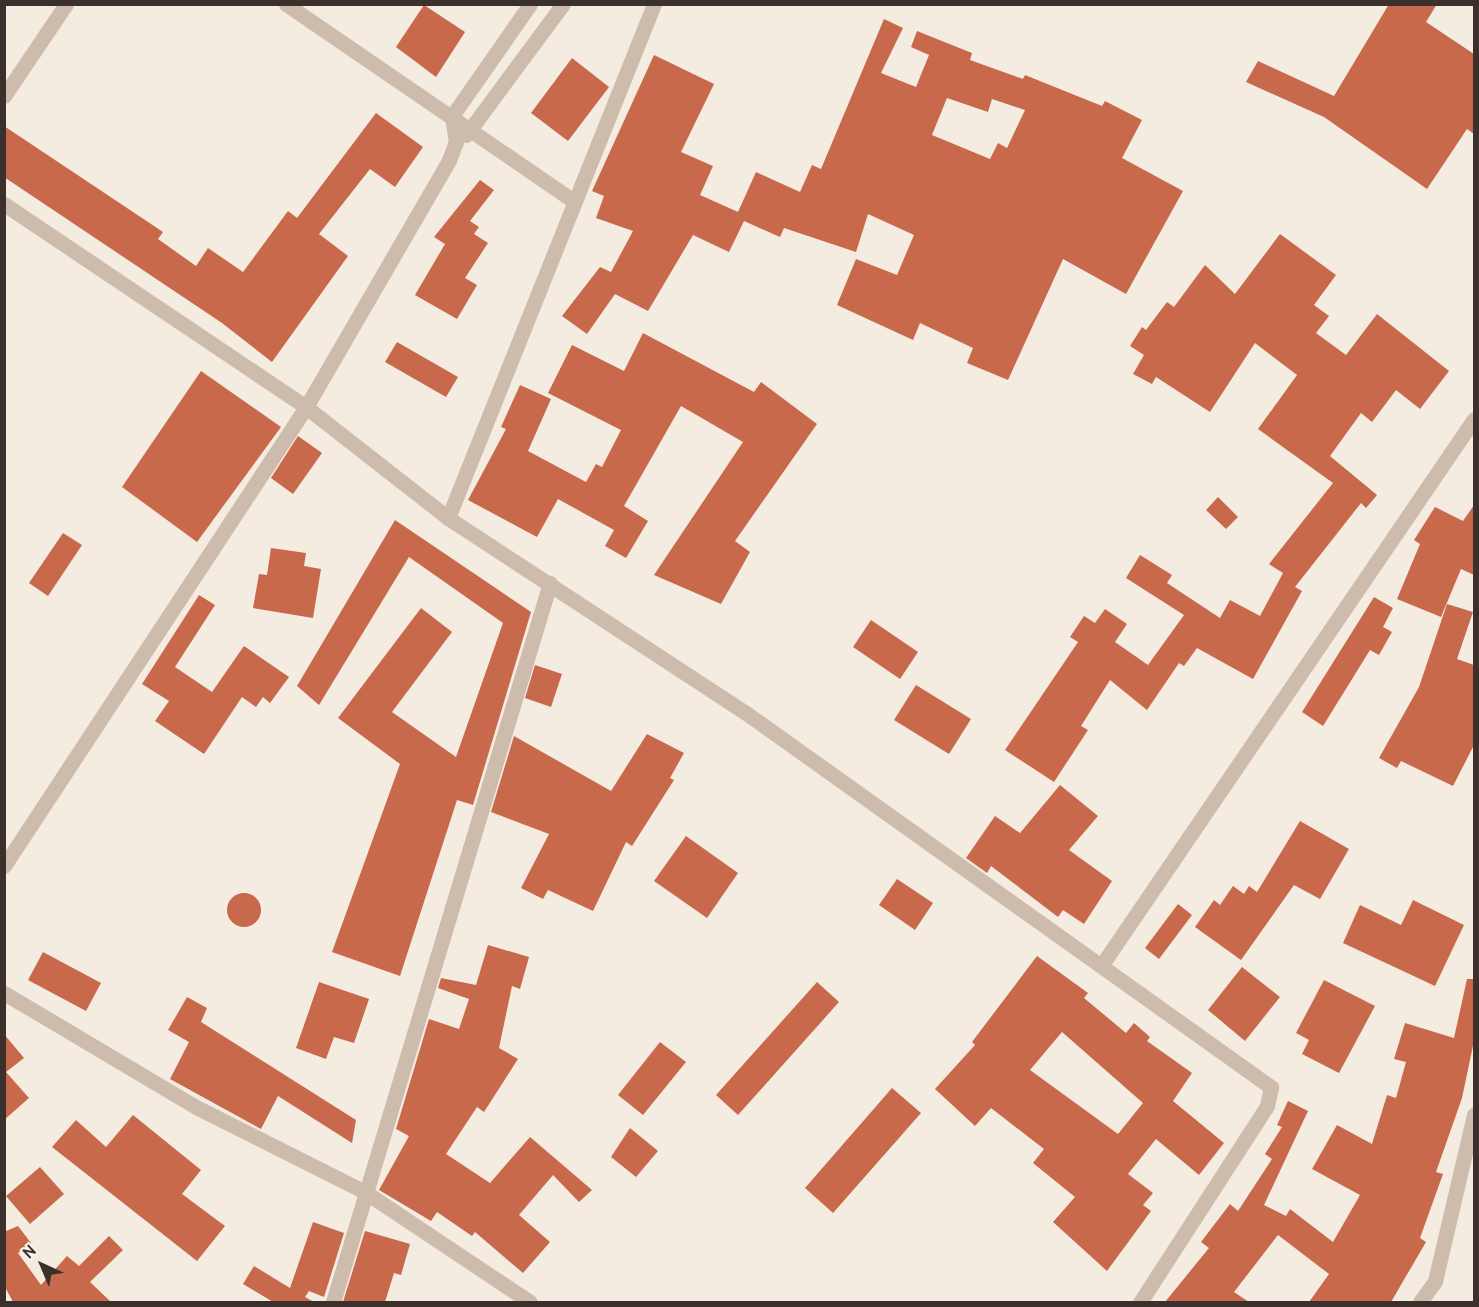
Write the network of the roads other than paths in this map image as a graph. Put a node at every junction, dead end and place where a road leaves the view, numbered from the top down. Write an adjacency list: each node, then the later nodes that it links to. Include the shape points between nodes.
1 (66, 4): 6 (street)
2 (286, 4): 7 (street)
3 (530, 4): 7 (street)
4 (563, 4): 8 (street)
5 (654, 4): 10 (street)
6 (4, 96)
7 (452, 116): 8 (street); 9 (street)
8 (474, 129): 9 (street); 10 (street)
9 (456, 142): 12 (street)
10 (575, 202): 14 (street)
11 (4, 204): 12 (street)
12 (306, 407): 14 (street); 16 (street)
13 (1474, 419): 17 (street)
14 (448, 518): 15 (street)
15 (550, 583): 17 (street); 20 (street)
16 (4, 866)
17 (1103, 963): 23 (street, via 1271,1087 1272,1096)
18 (4, 993): 20 (street, via 196,1107)
19 (1474, 1115): 24 (street, via 1435,1281)
20 (365, 1192): 21 (street); 22 (street)
21 (333, 1302)
22 (530, 1302)
23 (1140, 1302)
24 (1420, 1302)

